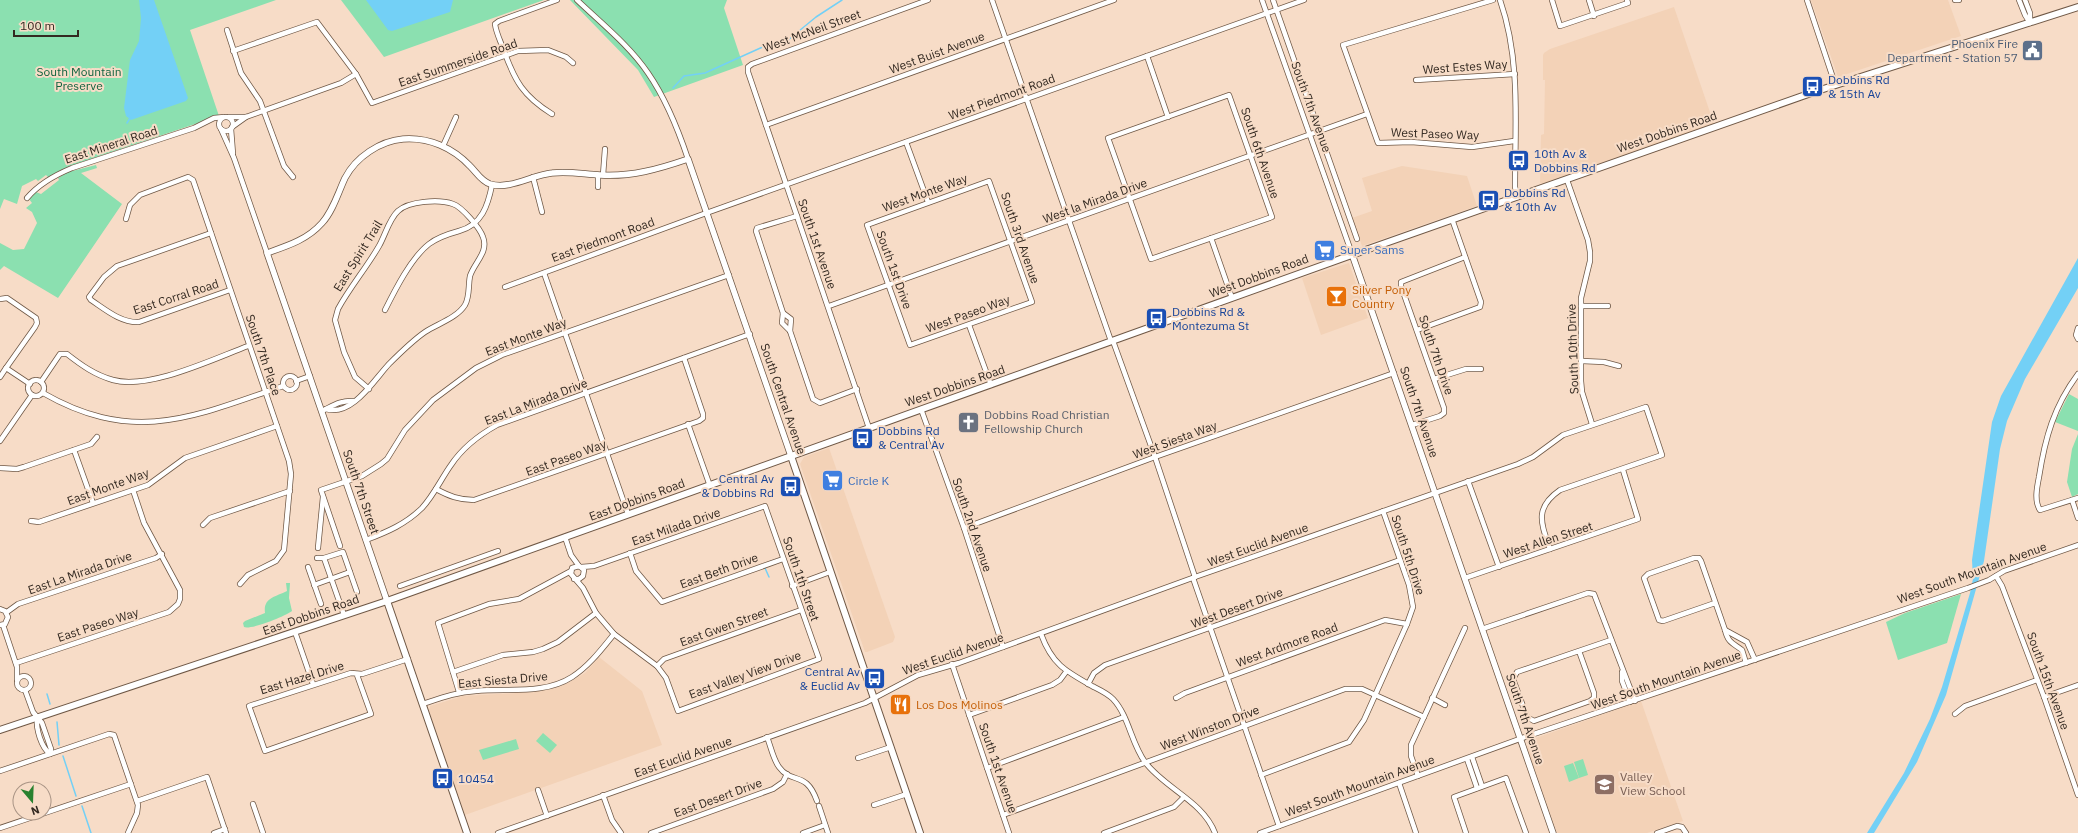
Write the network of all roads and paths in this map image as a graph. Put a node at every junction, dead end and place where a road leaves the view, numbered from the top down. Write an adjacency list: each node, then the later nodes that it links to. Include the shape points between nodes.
1 (556, 0): 25 (street, via 495,24)
2 (576, 0): 53 (street, South Central Avenue, via 611,32 647,71 673,119)
3 (928, 0): 28 (street, West McNeil Street)
4 (992, 0): 23 (street)
5 (1114, 0): 23 (street, West Buist Avenue)
6 (1262, 0): 19 (street, South 7th Avenue)
7 (1273, 0): 18 (street, South 7th Avenue)
8 (1304, 0): 18 (street, West Piedmont Road)
9 (1493, 0): 36 (street, via 1343,45)
10 (1500, 0): 30 (street, via 1512,41)
11 (1552, 0): 20 (street, via 1560,26)
12 (1590, 0): 20 (street)
13 (1806, 0): 32 (street)
14 (2019, 0): 21 (street)
15 (2026, 0): 21 (street)
16 (1628, 2): 20 (street)
17 (2078, 7): 21 (main road, West Dobbins Road)
18 (1276, 10): 19 (street, West Piedmont Road); 45 (street, South 7th Avenue)
19 (1266, 13): 26 (street, West Piedmont Road); 46 (street, South 7th Avenue)
20 (1594, 16)
21 (2030, 23): 32 (main road, West Dobbins Road)
22 (227, 30): 24 (street)
23 (1005, 39): 33 (street); 42 (street, West Buist Avenue)
24 (233, 51): 29 (street, via 317,22); 34 (street, via 241,73)
25 (505, 55): 27 (street, East Summerside Road, via 530,49 548,50 566,57); 29 (street, East Summerside Road, via 372,103); 35 (street, via 513,76 523,91)
26 (1147, 56): 33 (street, West Piedmont Road); 40 (street)
27 (573, 63)
28 (748, 67): 42 (street, South 1st Avenue)
29 (356, 74): 34 (street, East Mineral Road, via 342,82)
30 (1515, 74): 31 (street, West Estes Way); 47 (street)
31 (1416, 80)
32 (1835, 84): 57 (main road, West Dobbins Road)
33 (1026, 99): 48 (street, West Piedmont Road); 70 (street)
34 (264, 110): 37 (street, East Mineral Road); 55 (street, via 284,166)
35 (552, 114)
36 (1367, 114): 45 (street, West la Mirada Drive); 47 (street, West Paseo Way, via 1378,143 1411,142 1472,147)
37 (246, 116): 38 (street, East Mineral Road); 44 (street, East Mineral Road)
38 (226, 117): 41 (street, East Mineral Road, via 218,117); 43 (street); 44 (street, South 7th Street, via 232,121)
39 (456, 117): 49 (street)
40 (1168, 117): 51 (street, South 6th Avenue, via 1229,95); 64 (street, via 1108,138)
41 (208, 122): 43 (street, East Mineral Road); 63 (street, East Mineral Road, via 66,170 34,190)
42 (766, 125): 60 (street, South 1st Avenue)
43 (220, 126): 44 (street, via 226,131); 52 (street, South 7th Street)
44 (232, 128): 52 (street, South 7th Street)
45 (1319, 131): 46 (street, West la Mirada Drive); 76 (street, South 7th Avenue)
46 (1309, 135): 51 (street, West la Mirada Drive); 79 (street, South 7th Avenue)
47 (1514, 141): 62 (street, via 1515,187)
48 (906, 142): 60 (street, West Piedmont Road); 65 (street)
49 (443, 146): 59 (street, via 458,154 480,178); 78 (street, via 430,141 403,139 370,151 349,171 328,215 316,229 297,242)
50 (605, 149): 54 (street)
51 (1250, 156): 64 (street, West la Mirada Drive); 75 (street, South 6th Avenue, via 1272,217)
52 (234, 158): 78 (street, South 7th Street)
53 (688, 159): 54 (street, via 644,173); 67 (street, South Central Avenue)
54 (601, 175): 56 (street, via 566,172); 61 (street)
55 (293, 177)
56 (533, 177): 59 (street, via 502,186); 66 (street)
57 (1567, 180): 62 (main road, West Dobbins Road); 90 (street, South 10th Drive, via 1590,246 1590,260)
58 (989, 181): 65 (street, West Monte Way); 77 (street, South 3rd Avenue)
59 (492, 185): 72 (street, via 484,213)
60 (787, 186): 67 (street, West Piedmont Road); 68 (street, South 1st Avenue)
61 (598, 187)
62 (1518, 197): 71 (main road, West Dobbins Road)
63 (27, 198)
64 (1129, 199): 70 (street, West la Mirada Drive); 75 (street, via 1151,260)
65 (928, 202): 73 (street, West Monte Way)
66 (542, 212)
67 (708, 213): 81 (street, East Piedmont Road); 82 (street, South Central Avenue)
68 (797, 216): 89 (street, South 1st Avenue); 93 (street, via 757,228 756,235)
69 (126, 219): 74 (street, South 7th Place, via 130,205 140,195 188,177 191,178)
70 (1069, 220): 77 (street, West la Mirada Drive); 101 (street)
71 (1452, 220): 79 (main road, West Dobbins Road); 80 (street)
72 (474, 224): 92 (street, via 439,238 422,250); 120 (street, via 483,236 485,245 470,277 468,297 464,306 424,333 389,365); 120 (street, East Spirit Trail, via 454,204 425,203 406,206 397,212 378,247 345,296 335,320 351,370)
73 (867, 225): 83 (street, South 1st Drive)
74 (211, 233): 85 (street, South 7th Place); 85 (street, East Corral Road, via 117,266 104,277 89,297 131,323)
75 (1210, 238): 86 (street)
76 (1357, 239)
77 (1010, 242): 83 (street, West la Mirada Drive); 88 (street, South 3rd Avenue)
78 (267, 253): 111 (street, South 7th Street)
79 (1352, 254): 86 (main road, West Dobbins Road); 109 (street, South 7th Avenue)
80 (1465, 258): 96 (street, South 7th Drive, via 1400,282); 96 (street, via 1481,302 1480,307)
81 (544, 273): 84 (street, East Piedmont Road); 98 (street)
82 (729, 274): 98 (street, East Monte Way); 99 (street, South Central Avenue)
83 (889, 285): 89 (street, West la Mirada Drive); 102 (street, South 1st Drive)
84 (505, 287)
85 (230, 290): 103 (street, South 7th Place)
86 (1232, 298): 101 (main road, West Dobbins Road)
87 (0, 299): 107 (street, via 7,298 36,318 37,323)
88 (1032, 302): 94 (street, West Paseo Way)
89 (829, 306): 119 (street, South 1st Avenue)
90 (1581, 306): 91 (street); 105 (street, South 10th Drive)
91 (1608, 306)
92 (385, 310)
93 (783, 313): 97 (street, via 782,323); 97 (street, via 791,319)
94 (970, 324): 102 (street, West Paseo Way); 117 (street)
95 (2078, 328): 100 (street)
96 (1416, 330): 113 (street, South 7th Drive)
97 (790, 331): 119 (street, via 813,399 820,403)
98 (565, 333): 123 (street); 140 (street, East Monte Way, via 502,355 462,377 422,412 381,464 366,474)
99 (750, 334): 104 (street, East La Mirada Drive); 136 (street, South Central Avenue)
100 (2078, 339)
101 (1112, 341): 117 (main road, West Dobbins Road); 137 (street)
102 (910, 345)
103 (248, 346): 115 (street, via 153,380 131,382 114,380 98,374 67,354 60,354); 121 (street, South 7th Place)
104 (684, 358): 123 (street, East La Mirada Drive); 127 (street, East Paseo Way, via 704,414 703,418)
105 (1582, 362): 106 (street, via 1604,362); 128 (street, South 10th Drive, via 1582,392)
106 (1619, 366)
107 (6, 368): 112 (street); 116 (street)
108 (1481, 368): 113 (street, via 1466,369)
109 (1394, 373): 129 (street, South 7th Avenue); 137 (street, West Siesta Way)
110 (2078, 374): 148 (street, via 2060,404 2044,442 2037,487 2040,510)
111 (310, 376): 114 (street); 126 (street, South 7th Street)
112 (0, 377)
113 (1434, 380): 129 (street, South 7th Drive, via 1444,413)
114 (296, 381): 118 (street, via 288,377 284,380); 118 (street, via 296,386 292,390 287,390)
115 (41, 382): 116 (street, via 36,380); 122 (street, via 44,388)
116 (30, 384): 124 (street, via 28,388)
117 (990, 385): 125 (main road, West Dobbins Road)
118 (283, 386): 121 (street)
119 (857, 388): 131 (street, South 1st Avenue)
120 (369, 389): 126 (street, via 349,405)
121 (265, 392): 122 (street, via 188,417 144,423 92,414); 130 (street, South 7th Place)
122 (42, 393): 124 (street)
123 (586, 393): 135 (street); 143 (street, East La Mirada Drive, via 497,425 482,433 459,454)
124 (32, 395): 133 (street)
125 (921, 409): 131 (main road, West Dobbins Road); 156 (street, South 2nd Avenue)
126 (324, 410): 140 (street, South 7th Street)
127 (688, 424): 135 (street, East Paseo Way); 142 (street)
128 (1592, 424): 139 (street, West Euclid Avenue, via 1646,407 1662,455); 141 (street, West Euclid Avenue, via 1562,435 1526,461)
129 (1412, 425): 146 (street, South 7th Avenue)
130 (277, 426): 144 (street, East Monte Way, via 185,458 155,481); 145 (street, South 7th Place, via 289,461)
131 (870, 428): 136 (main road, West Dobbins Road)
132 (98, 437): 134 (street, via 91,444)
133 (0, 441)
134 (74, 450): 138 (street, via 16,469); 149 (street)
135 (607, 454): 143 (street, East Paseo Way, via 474,500 451,497); 152 (street)
136 (791, 456): 142 (main road, East Dobbins Road); 179 (main road, South Central Avenue)
137 (1155, 457): 156 (street, West Siesta Way); 183 (street)
138 (0, 468)
139 (1623, 470): 162 (street, via 1560,490 1546,501 1542,518); 162 (street, West Allen Street, via 1638,519)
140 (346, 481): 147 (street, East Monte Way, via 321,490); 158 (street, South 7th Street)
141 (1468, 481): 146 (street, West Euclid Avenue); 176 (street)
142 (710, 486): 152 (main road, East Dobbins Road)
143 (436, 489): 158 (street, East La Mirada Drive, via 422,508 403,524)
144 (133, 490): 149 (street, East Monte Way); 165 (street, via 144,523)
145 (290, 491): 155 (street, via 210,518); 188 (street, South 7th Place, via 284,550 276,561 248,575)
146 (1435, 492): 151 (street, West Euclid Avenue); 184 (street, South 7th Avenue)
147 (323, 495): 160 (street); 161 (street)
148 (2076, 499): 153 (street)
149 (93, 503): 154 (street, East Monte Way, via 39,522)
150 (765, 506): 164 (street, East Milada Drive); 170 (street, South 1th Street)
151 (1383, 511): 171 (street, South 5th Drive); 183 (street, West Euclid Avenue)
152 (628, 514): 157 (main road, East Dobbins Road)
153 (2078, 518)
154 (31, 521)
155 (203, 526)
156 (964, 528): 214 (street, South 2nd Avenue)
157 (565, 537): 167 (street); 172 (main road, East Dobbins Road)
158 (366, 540): 195 (street, South 7th Street)
159 (2078, 545): 181 (street, West South Mountain Avenue, via 2004,570)
160 (340, 546)
161 (318, 548)
162 (1550, 549): 176 (street, West Allen Street)
163 (498, 551): 166 (street)
164 (630, 553): 170 (street, East Beth Drive, via 636,571 662,602); 174 (street, East Milada Drive)
165 (162, 554): 200 (street, East La Mirada Drive, via 18,604); 222 (street, East Paseo Way, via 178,583 180,598 174,609)
166 (486, 555): 172 (street); 187 (street)
167 (571, 555): 173 (street); 177 (street)
168 (317, 558): 169 (street)
169 (324, 558): 178 (street, via 343,552); 185 (street)
170 (783, 559): 191 (street, South 1th Street)
171 (1400, 560): 203 (street, South 5th Drive, via 1413,600); 205 (street, West Desert Drive)
172 (490, 564): 193 (main road, East Dobbins Road)
173 (580, 566): 174 (street, East Milada Drive); 177 (street, via 574,566); 180 (street)
174 (594, 566): 180 (street, East Milada Drive)
175 (308, 567): 189 (street)
176 (1499, 567): 184 (street, West Allen Street)
177 (571, 570): 182 (street); 186 (street)
178 (350, 572): 185 (street); 194 (street)
179 (830, 572): 191 (street); 240 (main road, South Central Avenue)
180 (584, 574): 182 (street, via 580,579); 192 (street)
181 (1996, 576): 219 (street, West South Mountain Avenue); 230 (street, South 15th Avenue)
182 (573, 578): 186 (street); 192 (street)
183 (1194, 578): 205 (street); 211 (street, West Euclid Avenue)
184 (1464, 578): 207 (street, South 7th Avenue)
185 (331, 579): 189 (street); 202 (street)
186 (558, 579): 224 (street, via 519,599 489,604 438,623)
187 (414, 581): 190 (street); 193 (street)
188 (240, 584)
189 (314, 585): 197 (street)
190 (400, 586)
191 (792, 586): 199 (street, South 1th Street)
192 (583, 588): 201 (street)
193 (417, 590): 195 (main road, East Dobbins Road)
194 (357, 592)
195 (387, 601): 202 (main road, East Dobbins Road); 217 (main road, South 7th Street)
196 (1715, 603): 196 (street, via 1699,558 1645,576 1646,587 1659,620 1663,621); 208 (street)
197 (321, 604)
198 (0, 609): 200 (street)
199 (800, 610): 218 (street, South 1th Street); 223 (street, East Gwen Street, via 664,659)
200 (7, 612): 204 (street, via 8,620)
201 (596, 614): 210 (street); 224 (street, via 558,642 543,649 503,655)
202 (344, 616): 209 (main road, East Dobbins Road)
203 (1407, 624): 228 (street, West Ardmore Road, via 1385,620); 236 (street, South 5th Drive)
204 (1, 625): 222 (street)
205 (1210, 628): 228 (street); 232 (street, West Desert Drive, via 1105,666 1094,673)
206 (1465, 628): 239 (street)
207 (1482, 629): 212 (street, via 1588,593 1594,594); 254 (street, South 7th Avenue)
208 (1725, 630): 213 (street); 215 (street, via 1728,641)
209 (295, 632): 231 (street); 248 (main road, East Dobbins Road)
210 (614, 634): 223 (street); 235 (street, East Siesta Drive, via 582,670 556,684 538,688)
211 (1041, 634): 214 (street, West Euclid Avenue); 225 (street, via 1049,653)
212 (1611, 640): 216 (street); 241 (street)
213 (1746, 641): 215 (street); 219 (street)
214 (1003, 647): 221 (street, West Euclid Avenue)
215 (1740, 648): 220 (street)
216 (1579, 651): 216 (street, via 1514,675 1530,720 1534,721 1594,698)
217 (408, 659): 226 (street, East Hazel Drive); 242 (main road, South 7th Street)
218 (819, 659): 223 (street, East Valley View Drive, via 678,710 666,678)
219 (1755, 660): 220 (street, West South Mountain Avenue)
220 (1746, 663): 241 (street, West South Mountain Avenue)
221 (952, 664): 240 (street, West Euclid Avenue, via 907,680); 245 (street, South 1st Avenue)
222 (16, 665): 227 (street); 229 (street)
223 (657, 666)
224 (453, 672): 235 (street)
225 (1066, 672): 232 (street); 245 (street, via 1052,685)
226 (357, 675): 231 (street, East Hazel Drive, via 350,673); 231 (street, East Hazel Drive, via 371,714 265,751 249,706)
227 (25, 676): 229 (street); 234 (street, via 30,687)
228 (1227, 677): 238 (street, West Ardmore Road, via 1185,692); 249 (street)
229 (17, 680): 234 (street, via 18,688)
230 (2037, 680): 237 (street, South 15th Avenue); 244 (street, via 1965,706)
231 (313, 684)
232 (1088, 684): 246 (street, via 1114,700)
233 (2078, 685): 237 (street)
234 (25, 690): 248 (street)
235 (459, 692): 242 (street, East Siesta Drive)
236 (1375, 694): 247 (street, West Winston Drive); 249 (street, West Winston Drive, via 1362,689 1345,689); 264 (street, South 5th Drive, via 1364,720 1349,742)
237 (2044, 697): 275 (street, South 15th Avenue)
238 (1176, 698)
239 (1432, 698): 243 (street); 247 (street)
240 (874, 699): 252 (street, East Euclid Avenue); 255 (main road, South Central Avenue)
241 (1632, 702): 254 (street, West South Mountain Avenue)
242 (423, 704): 289 (main road, South 7th Street)
243 (1445, 705)
244 (1955, 714)
245 (969, 715): 260 (street, South 1st Avenue)
246 (1124, 717): 259 (street); 260 (street)
247 (1424, 717): 265 (street, via 1410,748)
248 (37, 718): 250 (main road); 251 (street, via 42,723); 253 (street, via 36,724)
249 (1244, 726): 259 (street, West Winston Drive); 264 (street)
250 (0, 730)
251 (47, 737): 253 (street); 256 (street, via 51,748)
252 (767, 738): 262 (street, via 776,762); 274 (street, East Euclid Avenue)
253 (41, 739): 256 (street, via 45,751)
254 (1521, 739): 258 (street, West South Mountain Avenue); 303 (street, South 7th Avenue)
255 (890, 746): 257 (street); 273 (main road, South Central Avenue)
256 (50, 754): 261 (street); 270 (street, via 114,734)
257 (858, 758)
258 (1469, 758): 263 (street); 265 (street, West South Mountain Avenue); 266 (street)
259 (1146, 764): 276 (street); 280 (street, West Winston Drive)
260 (987, 768): 280 (street, South 1st Avenue)
261 (0, 771)
262 (787, 774): 268 (street); 292 (street, East Desert Drive, via 783,782 773,789)
263 (1478, 774): 266 (street); 271 (street)
264 (1261, 775): 283 (street)
265 (1418, 776): 269 (street, West South Mountain Avenue)
266 (1473, 776): 271 (street)
267 (810, 778): 268 (street)
268 (807, 783): 282 (street, via 812,788)
269 (1399, 783): 283 (street, West South Mountain Avenue); 300 (street)
270 (131, 784): 277 (street); 284 (street)
271 (1480, 787): 301 (street, via 1454,797); 302 (street, via 1506,778)
272 (538, 790): 281 (street)
273 (907, 794): 279 (street); 295 (main road, South Central Avenue)
274 (603, 795): 281 (street, East Euclid Avenue); 291 (street, via 612,820)
275 (2078, 795)
276 (1184, 797): 297 (street, via 1174,807); 298 (street, via 1205,816)
277 (137, 801): 285 (street, via 207,777); 286 (street, via 138,809)
278 (253, 804): 288 (street)
279 (874, 805)
280 (1003, 815): 296 (street, South 1st Avenue)
281 (546, 816): 290 (street, East Euclid Avenue)
282 (825, 825): 293 (street); 294 (street)
283 (1279, 826): 299 (street, West South Mountain Avenue)
284 (0, 828)
285 (225, 831): 287 (street)
286 (128, 833)
287 (214, 833)
288 (263, 833)
289 (467, 833)
290 (498, 833)
291 (621, 833)
292 (651, 833)
293 (803, 833)
294 (828, 833)
295 (920, 833)
296 (1009, 833)
297 (1104, 833)
298 (1215, 833)
299 (1260, 833)
300 (1416, 833)
301 (1466, 833)
302 (1526, 833)
303 (1553, 833)
304 (1657, 833): 305 (street, via 1677,826 1682,826)
305 (1686, 833)

